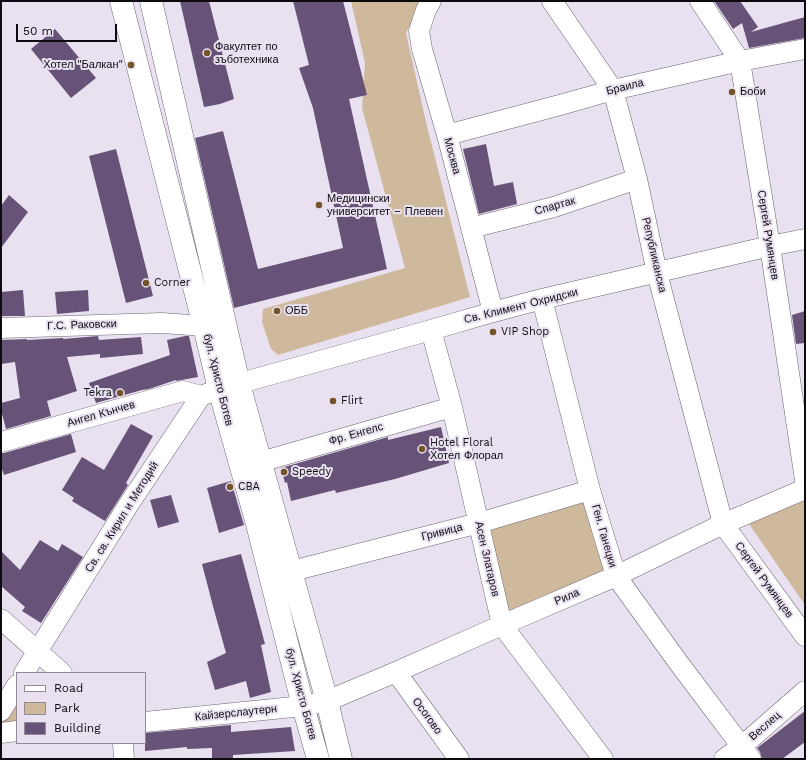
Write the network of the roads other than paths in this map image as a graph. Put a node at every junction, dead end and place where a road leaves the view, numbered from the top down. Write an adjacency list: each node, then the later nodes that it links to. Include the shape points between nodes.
1 (121, 1): 17 (main road, бул. Христо Ботев)
2 (151, 1): 20 (main road, бул. Христо Ботев)
3 (431, 1): 9 (street, Москва, via 419,31)
4 (552, 1): 8 (street, Републиканска)
5 (700, 1): 7 (street, Сергей Румянцев)
6 (805, 48): 7 (street, Браила)
7 (740, 61): 8 (street, Браила); 13 (street, Сергей Румянцев)
8 (613, 90): 9 (street, Браила); 10 (street, Републиканска)
9 (447, 135): 11 (street, Москва)
10 (637, 179): 11 (street, Спартак, via 554,207); 14 (street, Републиканска)
11 (471, 228): 16 (street, Москва)
12 (805, 239): 13 (street, Св. Климент Охридски)
13 (770, 246): 14 (street, Св. Климент Охридски); 24 (street, Сергей Румянцев)
14 (657, 273): 15 (street, Св. Климент Охридски); 28 (street, Републиканска)
15 (542, 300): 16 (street, Св. Климент Охридски); 26 (street, Ген. Ганецки)
16 (493, 312): 19 (street, Св. Климент Охридски)
17 (204, 326): 18 (street, Г.С. Раковски, via 162,323); 20 (main road, бул. Христо Ботев)
18 (1, 328)
19 (431, 330): 20 (street, Св. Климент Охридски); 21 (street, Асен Златаров)
20 (220, 390): 22 (street, Ангел Кънчев, via 183,391); 23 (main road, бул. Христо Ботев); 34 (street, Св. св. Кирил и Методий, via 129,504); 41 (main road, бул. Христо Ботев)
21 (452, 407): 23 (street, Фр. Енгелс); 27 (street, Асен Златаров)
22 (1, 442)
23 (260, 462): 29 (main road, бул. Христо Ботев)
24 (805, 480)
25 (805, 489): 28 (street, Рила)
26 (590, 490): 27 (street, Гривица); 30 (street, Ген. Ганецки)
27 (479, 522): 29 (street, Гривица); 32 (street, Асен Златаров)
28 (723, 524): 30 (street, Рила); 33 (street, Сергей Румянцев)
29 (292, 571): 40 (main road, бул. Христо Ботев)
30 (616, 576): 32 (street, Рила); 47 (street, Ген. Ганецки)
31 (1, 619): 34 (street)
32 (502, 625): 37 (street, Рила); 52 (street, Асен Златаров)
33 (805, 636)
34 (37, 652): 35 (street, Св. св. Кирил и Методий); 36 (street)
35 (25, 672)
36 (61, 672)
37 (396, 672): 40 (street, Рила); 51 (street, Осогово)
38 (16, 687): 42 (street)
39 (805, 691): 47 (street, Веслец)
40 (327, 701): 41 (street, Кайзерслаутерн); 50 (main road, бул. Христо Ботев)
41 (303, 706): 43 (street, Кайзерслаутерн); 49 (main road, бул. Христо Ботев)
42 (1, 711)
43 (146, 722)
44 (16, 732): 45 (street)
45 (1, 733)
46 (123, 744): 48 (street)
47 (747, 753): 53 (street, Веслец)
48 (124, 759)
49 (318, 759)
50 (340, 759)
51 (459, 759)
52 (603, 759)
53 (724, 759)

